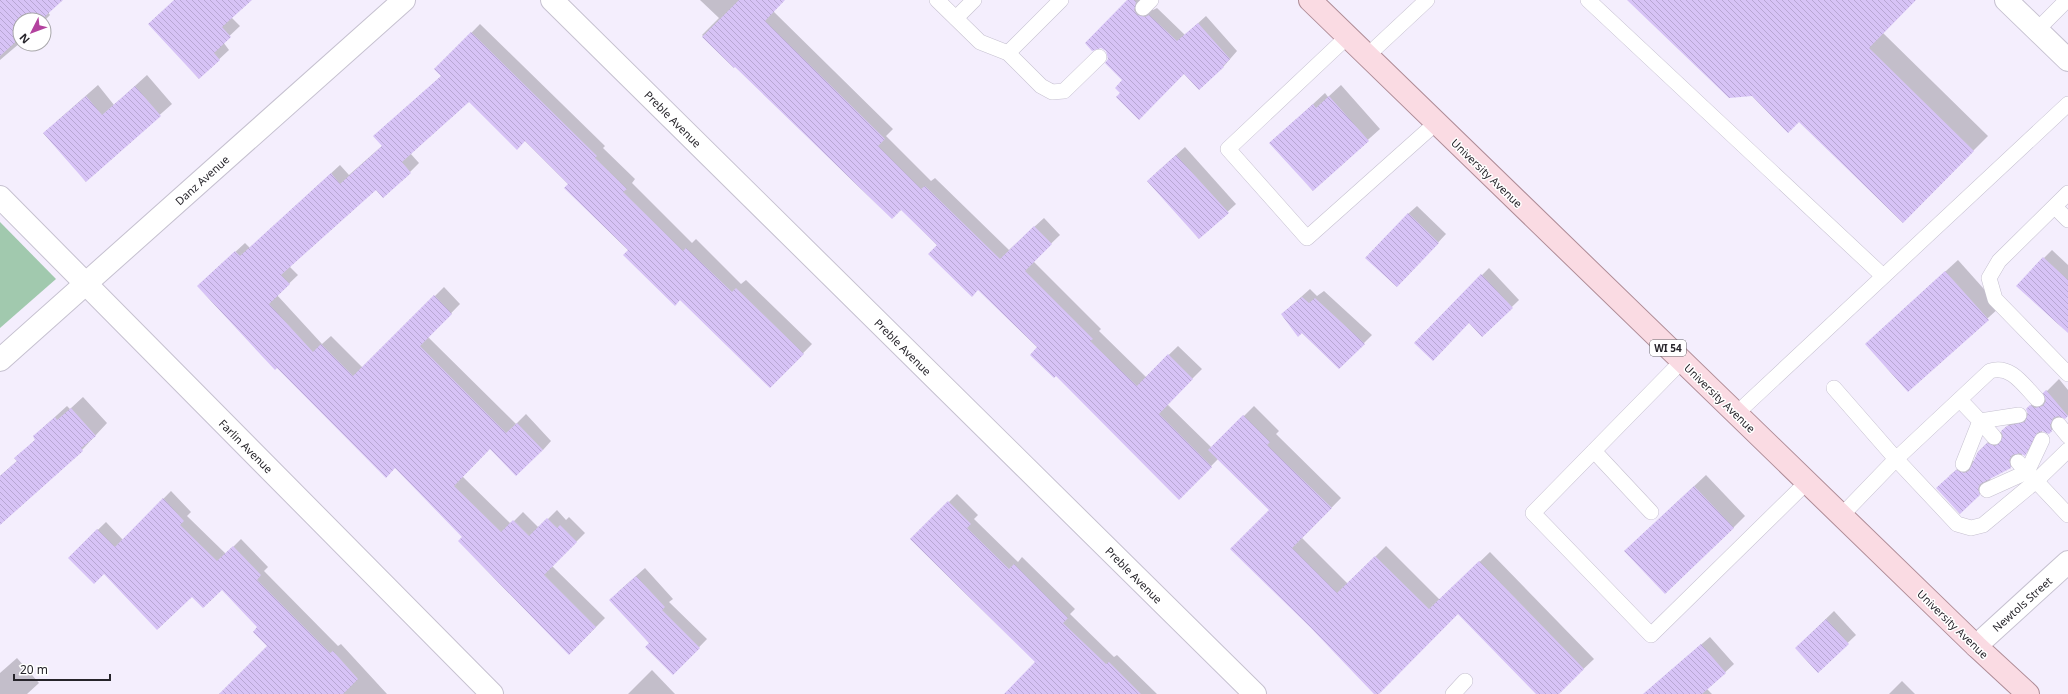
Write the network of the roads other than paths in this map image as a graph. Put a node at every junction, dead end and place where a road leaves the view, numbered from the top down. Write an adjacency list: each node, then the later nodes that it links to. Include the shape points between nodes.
1 (404, 0): 25 (street, Danz Avenue)
2 (552, 0): 51 (street, Preble Avenue)
3 (937, 0): 11 (lane)
4 (974, 0): 11 (lane)
5 (1061, 0): 14 (lane)
6 (1310, 0): 13 (main road, University Avenue / WI 54)
7 (1427, 0): 15 (lane)
8 (1588, 0): 24 (lane)
9 (2006, 0): 12 (street)
10 (2067, 0): 12 (lane)
11 (956, 18): 14 (lane, via 980,42)
12 (2037, 30): 17 (street)
13 (1347, 37): 15 (main road, University Avenue / WI 54); 19 (lane, via 1228,149 1307,238)
14 (1008, 53): 16 (lane, via 1041,86 1052,92 1064,91)
15 (1367, 56): 19 (main road, University Avenue / WI 54)
16 (1099, 57)
17 (2068, 60)
18 (2068, 104): 24 (lane)
19 (1436, 123): 27 (main road, University Avenue / WI 54)
20 (2068, 193): 22 (lane)
21 (0, 197): 25 (street, Farlin Avenue)
22 (2054, 207): 23 (lane); 28 (lane, via 1999,261 1989,278 1995,299)
23 (2068, 220)
24 (1883, 276): 32 (lane)
25 (86, 284): 26 (street, Danz Avenue); 50 (street, Farlin Avenue)
26 (0, 360)
27 (1682, 361): 32 (main road, University Avenue / WI 54); 38 (lane)
28 (2068, 374)
29 (1834, 388): 39 (lane)
30 (2037, 399): 31 (lane, via 2009,370 1999,368 1990,371)
31 (1960, 400): 34 (lane); 39 (lane)
32 (1736, 414): 42 (main road, University Avenue / WI 54)
33 (2019, 415): 34 (lane)
34 (1980, 421): 35 (lane); 40 (lane)
35 (1994, 437)
36 (2042, 440): 41 (lane)
37 (2068, 450): 41 (lane)
38 (1594, 451): 42 (lane, via 1533,513 1651,635); 44 (lane)
39 (1896, 459): 41 (lane, via 1957,524 1971,528 1983,525); 46 (lane)
40 (1963, 464)
41 (2027, 472): 43 (lane); 45 (lane)
42 (1807, 482): 46 (main road, University Avenue / WI 54)
43 (1986, 490)
44 (1650, 512)
45 (2068, 515)
46 (1841, 516): 48 (main road, University Avenue / WI 54)
47 (2065, 572): 48 (street, Newtols Street)
48 (1976, 646): 53 (main road, University Avenue / WI 54)
49 (1465, 681): 52 (lane)
50 (492, 694)
51 (1255, 694)
52 (1453, 694)
53 (2028, 694)

